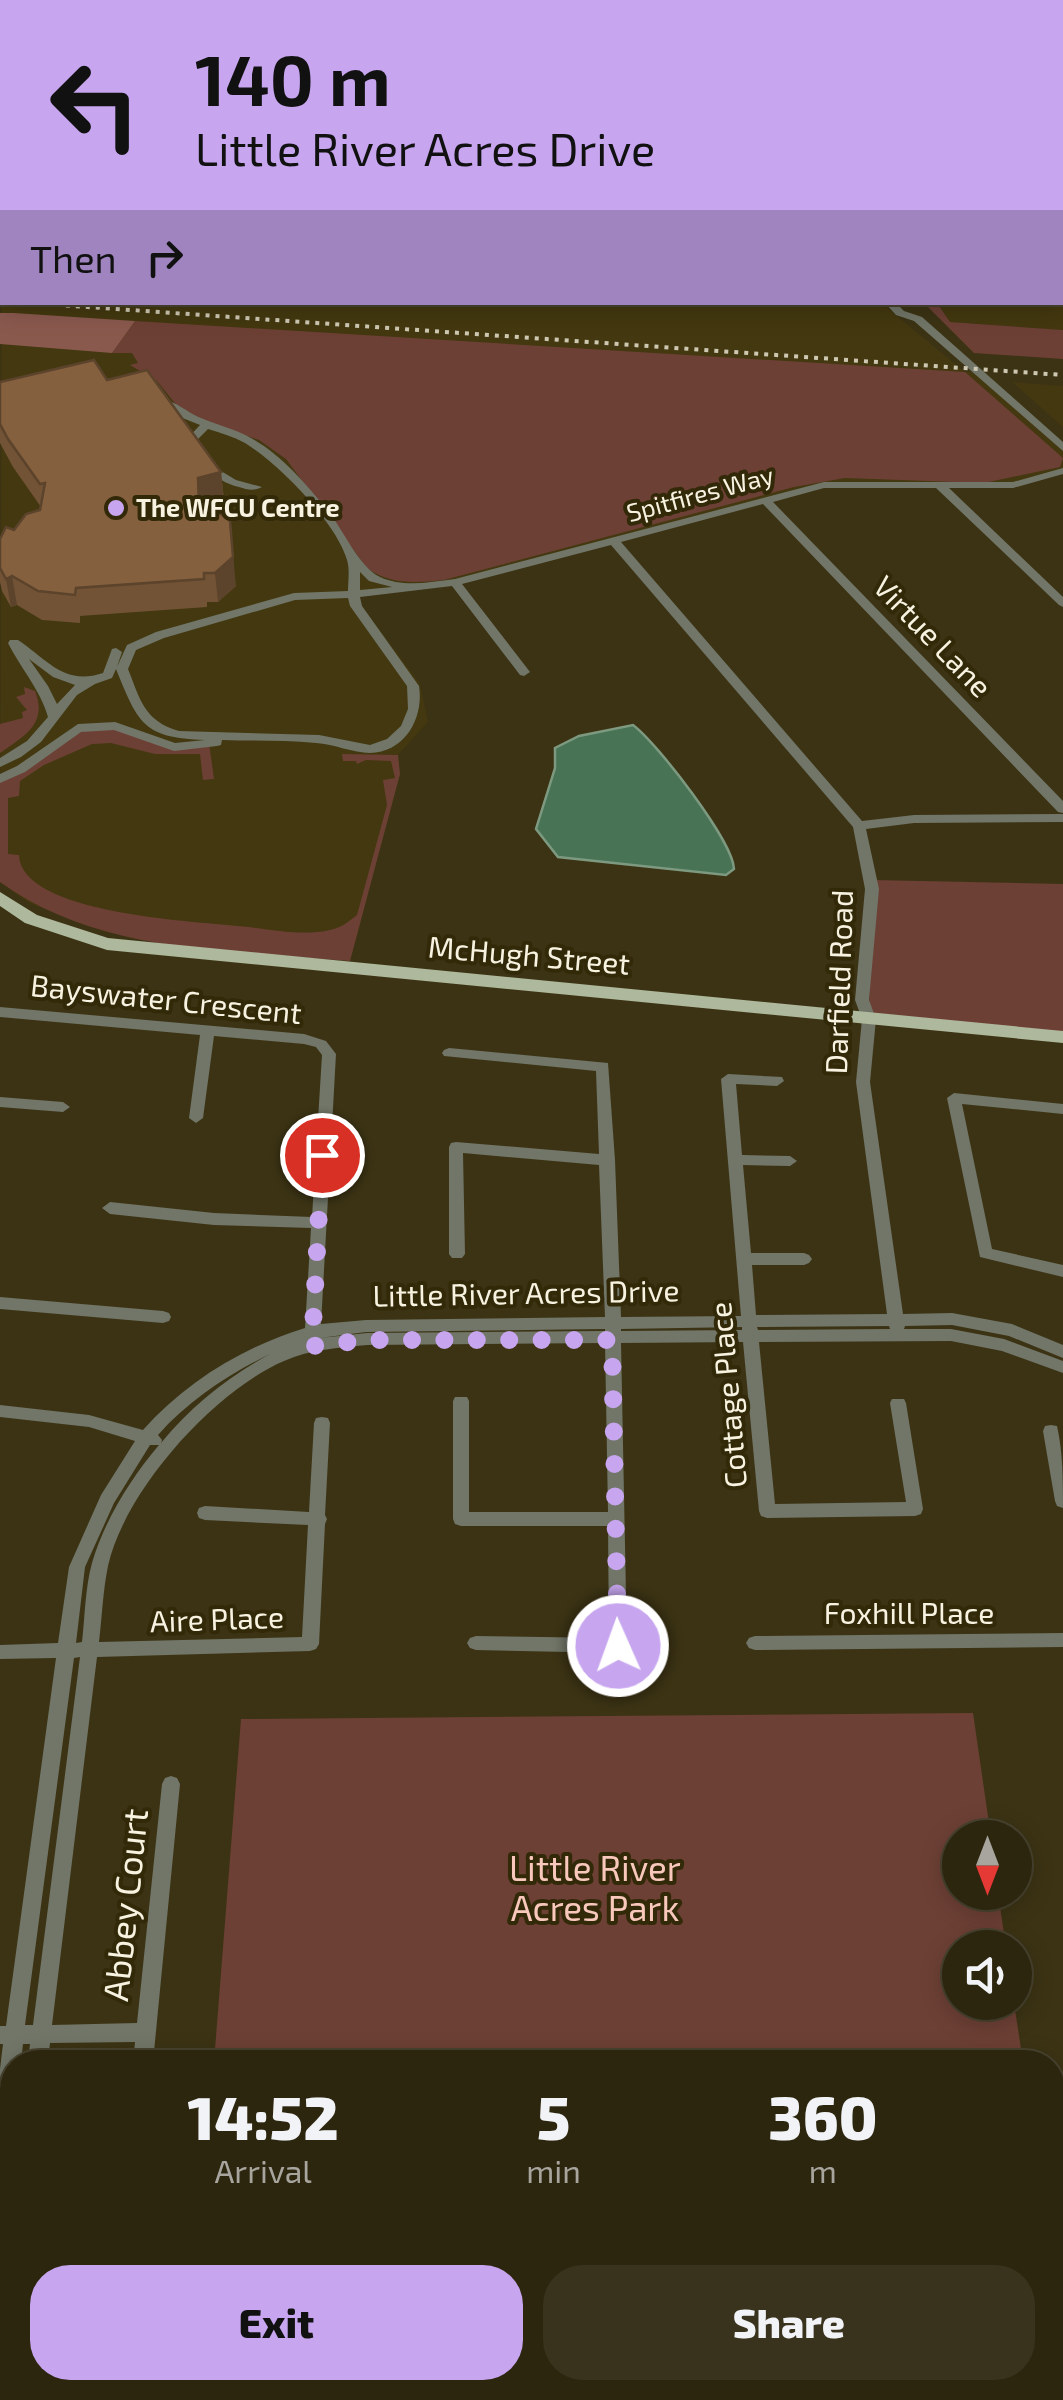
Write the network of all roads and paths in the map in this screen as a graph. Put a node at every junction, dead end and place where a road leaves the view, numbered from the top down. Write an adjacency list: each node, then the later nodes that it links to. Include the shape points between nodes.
1 (891, 305): 3 (street)
2 (914, 305): 3 (street)
3 (918, 319): 6 (street)
4 (154, 385): 5 (street, via 176,411)
5 (206, 425): 8 (street, via 192,439 218,477); 12 (street, via 271,454)
6 (1063, 448)
7 (1063, 472): 9 (street, Spitfires Way, via 1012,485)
8 (256, 487)
9 (940, 487): 10 (street, Spitfires Way, via 856,482); 16 (street)
10 (765, 500): 11 (street, Spitfires Way); 27 (street, Virtue Lane)
11 (613, 540): 13 (street, Spitfires Way); 29 (street, Darfield Road)
12 (353, 557): 14 (street, via 373,579); 15 (street)
13 (455, 582): 14 (street, Spitfires Way); 18 (street)
14 (430, 588): 15 (street, Spitfires Way)
15 (352, 593): 17 (street, Spitfires Way, via 294,597); 24 (street, via 413,686 411,720 398,740 370,749)
16 (1063, 603)
17 (160, 635): 19 (street, Spitfires Way, via 125,644 108,675); 20 (street, via 124,657 123,678)
18 (524, 672)
19 (92, 682): 20 (street, via 107,681); 21 (street, Spitfires Way, via 77,687); 22 (street, via 61,678 14,643 44,685)
20 (134, 694): 23 (street, via 126,716); 24 (street, via 138,711 158,729)
21 (63, 704): 22 (street, Spitfires Way); 23 (street, via 78,722)
22 (52, 716): 25 (street, Spitfires Way, via 24,751)
23 (94, 726): 24 (street, via 115,726 174,746); 26 (street, via 69,734)
24 (240, 735)
25 (0, 763)
26 (0, 778)
27 (1063, 809)
28 (1063, 818): 29 (street)
29 (859, 826): 32 (street, Darfield Road, via 872,889 862,1000)
30 (0, 898): 32 (main road, McHugh Street, via 32,919 107,944)
31 (0, 1012): 33 (street, Bayswater Crescent)
32 (869, 1018): 34 (main road, McHugh Street); 53 (street, Darfield Road, via 863,1082)
33 (208, 1031): 40 (street); 45 (street, Bayswater Crescent, via 304,1039 329,1054)
34 (1063, 1037)
35 (449, 1054): 41 (street, via 603,1067)
36 (777, 1081): 42 (street, Cottage Place, via 728,1079)
37 (0, 1102): 38 (street)
38 (62, 1108)
39 (1063, 1109): 49 (street, via 954,1098 985,1253)
40 (196, 1118)
41 (608, 1160): 46 (street, via 456,1147); 52 (street)
42 (736, 1160): 43 (street); 47 (street, Cottage Place)
43 (790, 1161)
44 (110, 1208): 45 (street)
45 (317, 1223): 55 (street, Bayswater Crescent)
46 (457, 1254)
47 (746, 1259): 48 (street, Cottage Place); 54 (street, Cottage Place)
48 (804, 1259)
49 (1063, 1271)
50 (0, 1303): 51 (street)
51 (163, 1317)
52 (613, 1321): 54 (street, Little River Acres Drive); 55 (street, Little River Acres Drive, via 366,1326); 56 (street)
53 (897, 1328): 54 (street, Little River Acres Drive); 57 (street, Little River Acres Drive, via 952,1319 1012,1330); 58 (street, Little River Acres Drive, via 1004,1345)
54 (749, 1330): 56 (street, Little River Acres Drive); 60 (street, Cottage Place, via 767,1511 915,1509)
55 (312, 1339): 56 (street, Little River Acres Drive); 64 (street, Little River Acres Drive, via 255,1354 209,1380); 65 (street, Little River Acres Drive, via 226,1387)
56 (612, 1340): 69 (street)
57 (1063, 1352)
58 (1063, 1367)
59 (460, 1401): 69 (street, via 461,1519)
60 (898, 1403)
61 (0, 1410): 64 (street, via 89,1421)
62 (322, 1423): 68 (street, Aire Place)
63 (1051, 1432): 66 (street)
64 (146, 1437): 65 (street); 73 (street, Little River Acres Drive, via 77,1566)
65 (167, 1444): 74 (street, Little River Acres Drive, via 109,1536)
66 (1063, 1501)
67 (206, 1513): 68 (street)
68 (319, 1519): 74 (street, Aire Place, via 310,1644)
69 (614, 1519): 72 (street, via 618,1646)
70 (1063, 1640): 71 (street, Foxhill Place)
71 (755, 1642)
72 (476, 1643)
73 (64, 1651): 74 (street, Aire Place); 75 (street, Aire Place); 78 (street, Little River Acres Drive)
74 (88, 1651): 79 (street, Little River Acres Drive)
75 (0, 1652)
76 (171, 1784): 77 (street, Abbey Court)
77 (146, 2032): 79 (street, Abbey Court); 81 (street, Abbey Court)
78 (8, 2035): 79 (street, Abbey Court)
79 (41, 2035): 80 (street, Little River Acres Drive)
80 (39, 2050)
81 (144, 2050)

